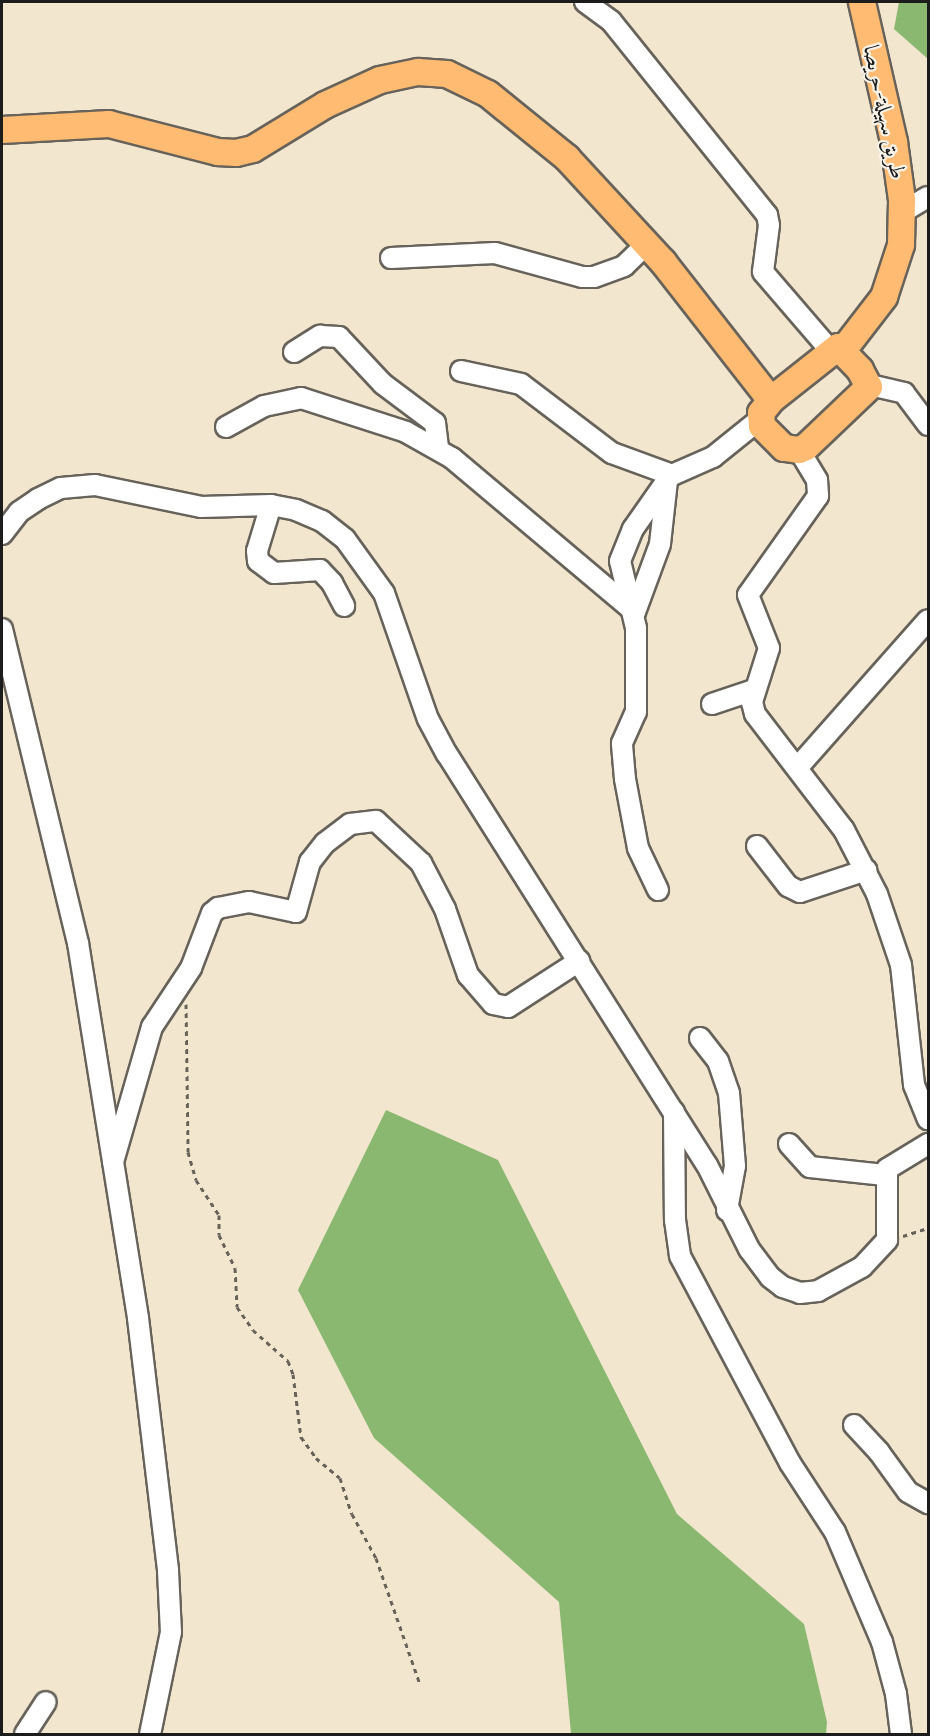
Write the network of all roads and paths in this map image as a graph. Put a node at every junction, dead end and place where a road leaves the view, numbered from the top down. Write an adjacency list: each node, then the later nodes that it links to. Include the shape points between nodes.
1 (585, 2): 8 (street, via 611,21 767,215 770,225 763,272)
2 (862, 2): 5 (main road, طريق سهيلة-حريصا, via 894,142)
3 (2, 130): 6 (main road, via 110,124 218,152 236,153 253,149 325,105 380,80 418,72 447,74 488,94 567,158)
4 (928, 197): 5 (street)
5 (902, 213): 8 (main road, طريق سهيلة-حريصا, via 901,245 890,283 874,315)
6 (646, 245): 7 (street, via 624,266 594,278 495,253); 12 (main road)
7 (391, 258)
8 (837, 350): 11 (main road); 12 (main road, طريق سهيلة-حريصا)
9 (294, 352): 15 (street, via 320,336 339,337 383,384 435,423)
10 (461, 371): 17 (street, via 521,384 612,453)
11 (870, 385): 13 (street, via 904,393); 16 (main road)
12 (765, 410): 16 (main road, via 780,446); 17 (street, via 712,457)
13 (928, 425)
14 (226, 427): 15 (street, via 264,406 301,398 406,432)
15 (438, 449): 21 (street)
16 (799, 450): 24 (street, via 817,480 818,496 748,595 769,648)
17 (670, 478): 21 (street, via 660,544); 21 (street, via 633,529 620,561)
18 (271, 505): 19 (street, via 201,507 95,485 61,488 20,512); 20 (street, via 257,551 258,561 274,573 320,570 333,583); 30 (street, via 322,521 365,563 384,593 428,719 509,857)
19 (2, 534)
20 (344, 606)
21 (635, 612): 29 (street, via 636,712 622,743 638,848)
22 (928, 620): 26 (street)
23 (2, 629): 37 (street, via 78,943)
24 (754, 690): 25 (street); 26 (street, via 755,714)
25 (712, 704)
26 (798, 767): 28 (street)
27 (757, 846): 28 (street, via 788,886 800,892)
28 (866, 870): 34 (street, via 901,965 914,1085)
29 (658, 890)
30 (579, 961): 31 (street, via 508,1007 493,1004 468,975 445,909 421,863 388,829 363,820 350,824 325,843 310,862 296,912 249,902 218,908 212,913); 33 (street)
31 (186, 976): 37 (street, via 152,1027); 44 (path, via 190,1167 219,1215 219,1235 235,1269 240,1313 288,1361 301,1437 316,1458 340,1478 352,1514 376,1558)
32 (700, 1038): 39 (street, via 718,1061 729,1093 735,1166)
33 (674, 1112): 39 (street, via 707,1165); 48 (street, via 675,1220 680,1256 790,1463 835,1532 882,1642)
34 (928, 1119)
35 (789, 1143): 38 (street, via 810,1167)
36 (928, 1144): 38 (street, via 887,1169)
37 (111, 1167): 47 (street, via 138,1318 168,1572 171,1632)
38 (885, 1175): 41 (street, via 890,1207)
39 (727, 1210): 41 (street, via 770,1277 800,1293 818,1292 843,1280)
40 (928, 1228): 41 (path)
41 (887, 1240)
42 (854, 1425): 43 (street, via 908,1492)
43 (928, 1503)
44 (420, 1684)
45 (46, 1702): 46 (street)
46 (25, 1734)
47 (150, 1734)
48 (901, 1734)

